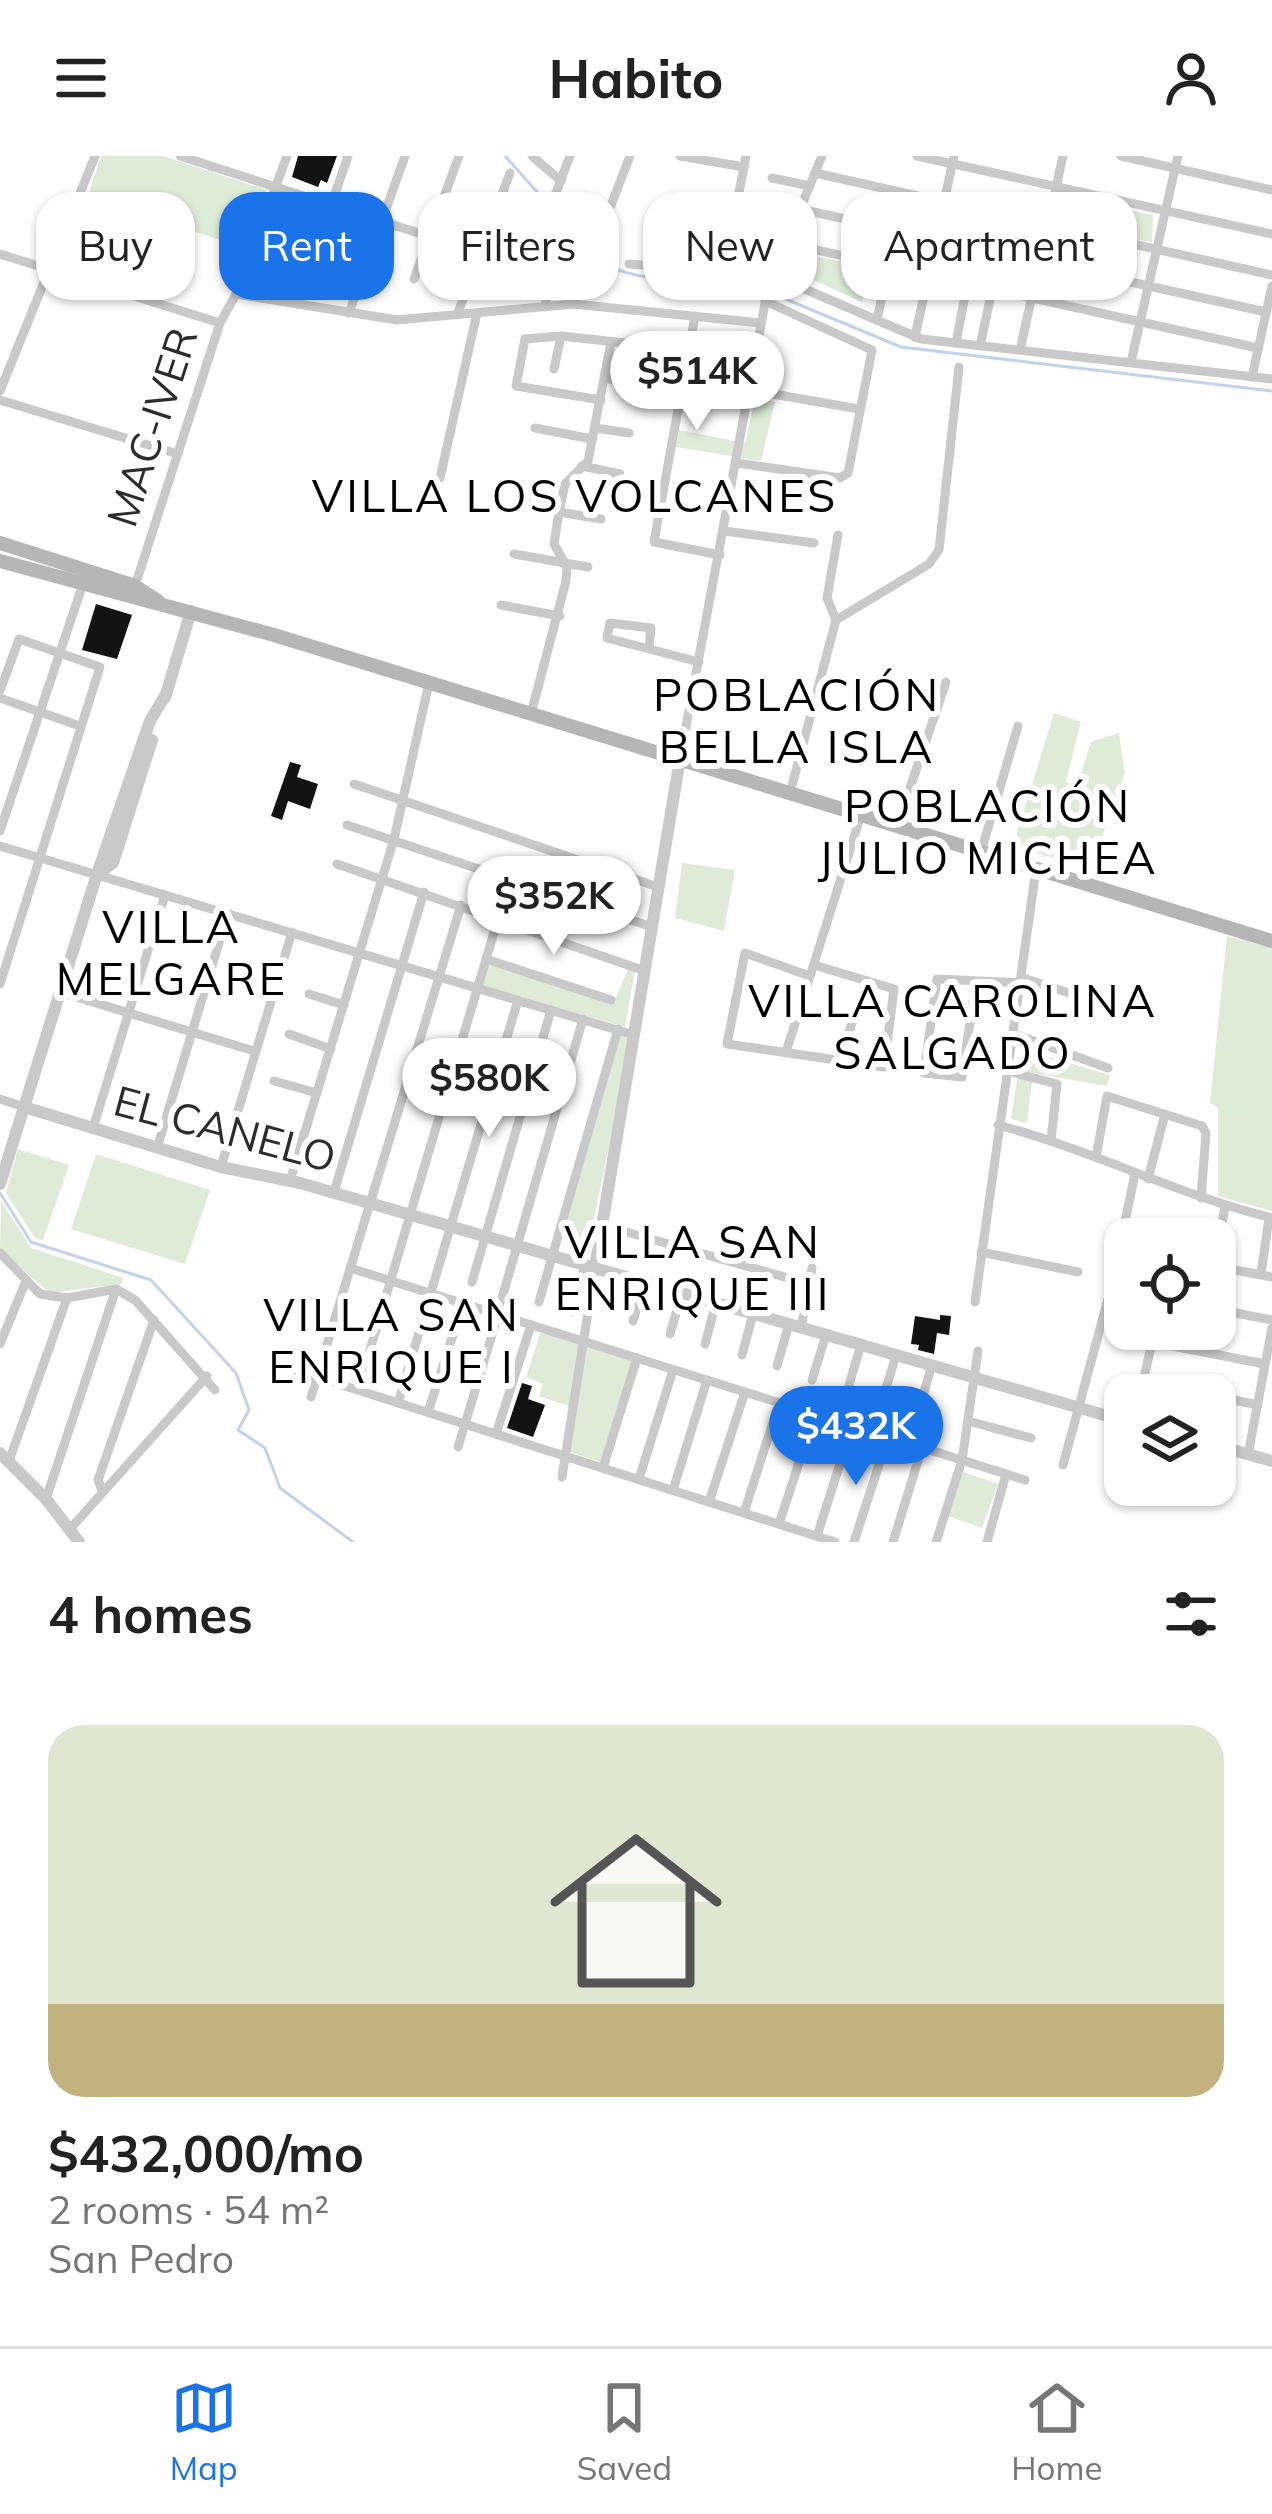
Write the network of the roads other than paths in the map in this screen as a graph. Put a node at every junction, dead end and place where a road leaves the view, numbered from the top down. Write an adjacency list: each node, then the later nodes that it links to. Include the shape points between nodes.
1 (95, 156): 28 (street)
2 (180, 156): 19 (street)
3 (227, 156): 19 (street)
4 (287, 156): 25 (street, MAC-IVER)
5 (348, 156): 31 (street)
6 (405, 156): 32 (street)
7 (460, 156): 33 (street)
8 (532, 156): 23 (street)
9 (570, 156): 23 (street)
10 (631, 156): 73 (street)
11 (680, 156): 17 (street)
12 (822, 156): 21 (street)
13 (917, 156): 16 (street)
14 (1063, 156): 26 (street)
15 (1121, 156): 18 (street)
16 (953, 160): 26 (street); 39 (street)
17 (745, 162): 36 (street)
18 (1176, 162): 27 (street); 41 (street)
19 (222, 169): 25 (street)
20 (510, 172): 34 (street)
21 (815, 173): 24 (street); 38 (street)
22 (772, 178): 24 (street)
23 (561, 181): 35 (street)
24 (809, 186): 37 (street)
25 (276, 187): 29 (street, MAC-IVER); 30 (street)
26 (1056, 187): 40 (street); 41 (street)
27 (1272, 190)
28 (80, 192)
29 (274, 192)
30 (291, 192)
31 (335, 192)
32 (392, 192)
33 (447, 192)
34 (502, 192)
35 (557, 192)
36 (739, 192)
37 (807, 192)
38 (900, 192)
39 (946, 192)
40 (1055, 192)
41 (1166, 211): 42 (street); 44 (street)
42 (1272, 234)
43 (1137, 245): 44 (street)
44 (1157, 250): 50 (street); 53 (street)
45 (0, 254): 47 (street)
46 (629, 264): 48 (street)
47 (36, 265)
48 (643, 265)
49 (418, 268): 51 (street)
50 (1272, 275)
51 (414, 279)
52 (1137, 284): 53 (street)
53 (1148, 286): 75 (street); 81 (street)
54 (1272, 286): 75 (street)
55 (817, 294): 80 (street)
56 (37, 300): 100 (street)
57 (147, 300): 82 (street)
58 (233, 300): 82 (street, MAC-IVER)
59 (273, 300): 72 (street)
60 (298, 300): 72 (street)
61 (354, 300): 76 (street)
62 (462, 300): 78 (street)
63 (545, 300): 74 (street)
64 (765, 300): 83 (street)
65 (774, 300): 102 (street, via 870,348)
66 (881, 300): 80 (street)
67 (923, 300): 85 (street)
68 (965, 300): 87 (street)
69 (990, 300): 89 (street)
70 (1032, 300): 91 (street)
71 (1037, 300): 81 (street)
72 (297, 304): 76 (street)
73 (572, 304): 74 (street); 79 (street)
74 (545, 307): 77 (street)
75 (1266, 312): 90 (street)
76 (349, 313): 78 (street)
77 (477, 314): 78 (street); 110 (street)
78 (457, 316)
79 (695, 316): 83 (street); 119 (street, via 654,542)
80 (877, 320): 85 (street)
81 (1140, 322): 90 (street); 92 (street)
82 (220, 323): 106 (street, MAC-IVER)
83 (761, 323): 99 (street)
84 (561, 336): 86 (street); 94 (street); 101 (street, via 525,339 516,386)
85 (915, 337): 87 (street)
86 (611, 342): 88 (street); 96 (street)
87 (956, 343): 89 (street)
88 (635, 344)
89 (980, 346): 91 (street)
90 (1258, 348): 95 (street)
91 (1020, 350): 92 (street)
92 (1131, 362): 95 (street)
93 (958, 368): 129 (street, via 939,550)
94 (554, 369)
95 (1252, 377): 97 (street)
96 (605, 378): 98 (street); 101 (street)
97 (1272, 379)
98 (644, 385)
99 (750, 389): 102 (street); 107 (street)
100 (0, 395): 106 (street)
101 (601, 400): 105 (street)
102 (860, 409): 107 (street, via 848,473 840,478)
103 (535, 428): 105 (street)
104 (629, 433): 105 (street)
105 (594, 434): 108 (street)
106 (178, 454): 124 (street, MAC-IVER)
107 (737, 463): 114 (street)
108 (582, 466): 109 (street); 112 (street, via 565,484)
109 (620, 474)
110 (440, 478)
111 (524, 502): 112 (street)
112 (560, 510): 113 (street); 121 (street, via 554,544)
113 (601, 519)
114 (724, 531): 117 (street); 119 (street)
115 (838, 535): 129 (street, via 826,598)
116 (0, 543): 124 (main road)
117 (814, 543)
118 (514, 554): 121 (street)
119 (720, 555): 132 (street)
120 (0, 561): 123 (main road)
121 (564, 563): 122 (street); 128 (street)
122 (588, 567)
123 (82, 584): 125 (main road); 131 (street)
124 (135, 586): 125 (main road)
125 (153, 601): 127 (main road)
126 (501, 605): 128 (street)
127 (190, 615): 134 (main road); 155 (street, via 113,863)
128 (560, 616): 137 (street)
129 (836, 620): 142 (street)
130 (649, 649): 130 (street, via 651,628 610,622 607,638); 132 (street)
131 (60, 653): 135 (street, via 20,639); 136 (street); 138 (street, via 100,667)
132 (699, 662): 140 (street)
133 (946, 682): 147 (street)
134 (429, 683): 137 (main road); 143 (street)
135 (0, 695): 136 (street)
136 (38, 712): 138 (street); 144 (street)
137 (532, 714): 140 (main road)
138 (80, 726): 152 (street)
139 (1018, 726): 151 (street)
140 (680, 759): 142 (main road); 157 (street)
141 (354, 784): 143 (street)
142 (790, 793): 145 (main road)
143 (404, 799): 149 (street); 157 (street)
144 (4, 803): 148 (street)
145 (861, 815): 147 (main road); 170 (street)
146 (347, 825): 149 (street)
147 (897, 826): 151 (main road)
148 (0, 831)
149 (394, 839): 156 (street); 163 (street)
150 (0, 846): 152 (street)
151 (981, 852): 154 (main road)
152 (37, 856): 155 (street); 175 (street)
153 (337, 864): 156 (street)
154 (1036, 868): 165 (main road); 173 (street)
155 (98, 874): 159 (street); 177 (street)
156 (382, 878): 158 (street); 166 (street)
157 (658, 886): 163 (street)
158 (424, 892): 160 (street); 168 (street)
159 (165, 895): 161 (street); 184 (street)
160 (461, 905): 162 (street); 171 (street)
161 (228, 913): 164 (street); 187 (street)
162 (498, 919): 167 (street); 169 (street)
163 (652, 927): 169 (street)
164 (292, 932): 166 (street); 192 (street)
165 (1272, 941)
166 (360, 953): 168 (street); 181 (street)
167 (486, 959): 176 (street); 180 (street)
168 (402, 965): 171 (street); 214 (street)
169 (645, 970): 190 (street)
170 (812, 970): 172 (street); 193 (street); 193 (street, via 745,953 727,1044)
171 (439, 976): 176 (street); 216 (street)
172 (866, 980): 194 (street); 194 (street, via 894,989 884,1066)
173 (1023, 981): 174 (street); 182 (street); 189 (street)
174 (976, 982): 174 (street, via 937,980 924,1073 962,1077)
175 (0, 984)
176 (478, 988): 179 (street); 218 (street)
177 (60, 992): 184 (street); 200 (street)
178 (309, 994): 181 (street)
179 (518, 1000): 183 (street); 223 (street)
180 (611, 1000)
181 (344, 1005): 191 (street)
182 (1115, 1008)
183 (551, 1010): 185 (street); 224 (street)
184 (128, 1012): 187 (street); 204 (street)
185 (584, 1019): 186 (street); 225 (street)
186 (618, 1029): 190 (street); 228 (street)
187 (192, 1033): 192 (street); 207 (street)
188 (290, 1034): 191 (street)
189 (1014, 1034): 195 (street); 196 (street)
190 (634, 1035): 222 (street)
191 (331, 1049): 198 (street)
192 (254, 1051): 209 (street)
193 (786, 1052): 194 (street)
194 (840, 1060)
195 (1108, 1068)
196 (1007, 1071): 203 (street); 206 (street, via 1057,1084)
197 (274, 1081): 198 (street)
198 (317, 1094): 205 (street)
199 (0, 1099): 200 (street, EL CANELO)
200 (24, 1107): 204 (street, EL CANELO); 213 (street)
201 (1166, 1114): 208 (street, via 1107,1096); 211 (street); 215 (street, via 1205,1128)
202 (262, 1124): 205 (street)
203 (998, 1125): 206 (street); 226 (street)
204 (93, 1128): 207 (street, EL CANELO)
205 (304, 1137): 212 (street)
206 (1051, 1140): 208 (street)
207 (157, 1148): 209 (street, EL CANELO)
208 (1096, 1157): 210 (street)
209 (221, 1167): 212 (street, EL CANELO)
210 (1135, 1174): 211 (street); 219 (street)
211 (1148, 1179): 215 (street)
212 (290, 1181): 214 (street, EL CANELO)
213 (0, 1182)
214 (334, 1192): 216 (street, EL CANELO)
215 (1201, 1198): 217 (street)
216 (370, 1203): 218 (street, EL CANELO); 230 (street)
217 (1226, 1206): 220 (street); 221 (street)
218 (410, 1214): 223 (street, EL CANELO); 236 (street)
219 (1128, 1218)
220 (1224, 1218)
221 (1271, 1218): 234 (street)
222 (602, 1225): 229 (street); 239 (street)
223 (450, 1226): 224 (street, EL CANELO); 242 (street)
224 (485, 1236): 225 (street, EL CANELO); 237 (street)
225 (518, 1245): 228 (street, EL CANELO); 251 (street)
226 (981, 1252): 233 (street); 245 (street)
227 (0, 1253): 235 (street)
228 (552, 1255): 229 (street, EL CANELO); 244 (street)
229 (590, 1266): 238 (street, EL CANELO); 248 (street); 260 (street)
230 (350, 1268): 236 (street); 275 (street)
231 (812, 1268): 239 (street)
232 (1236, 1270): 234 (street)
233 (1078, 1272)
234 (1266, 1275)
235 (26, 1281): 243 (street, via 40,1294); 261 (street)
236 (391, 1281): 242 (street); 280 (street)
237 (472, 1282)
238 (645, 1282): 241 (street, EL CANELO); 254 (street)
239 (809, 1284): 257 (street)
240 (116, 1289): 243 (street); 253 (street); 317 (street)
241 (682, 1293): 246 (street, EL CANELO); 258 (street)
242 (430, 1294): 247 (street); 283 (street)
243 (67, 1298): 306 (street)
244 (539, 1302)
245 (975, 1302)
246 (716, 1303): 249 (street, EL CANELO); 262 (street)
247 (463, 1304): 251 (street); 288 (street)
248 (572, 1312)
249 (753, 1313): 257 (street, EL CANELO); 266 (street)
250 (1104, 1313): 287 (street)
251 (498, 1315): 256 (street); 294 (street)
252 (1236, 1315): 255 (street)
253 (154, 1320): 274 (street); 315 (street, via 98,1480)
254 (633, 1321)
255 (1272, 1324): 269 (street)
256 (532, 1325): 260 (street); 297 (street)
257 (795, 1326): 259 (street, EL CANELO); 270 (street)
258 (670, 1334)
259 (826, 1335): 263 (street, EL CANELO); 278 (street)
260 (583, 1342): 268 (street); 305 (street)
261 (0, 1344)
262 (705, 1344)
263 (861, 1345): 267 (street, EL CANELO); 293 (street)
264 (1193, 1350): 269 (street)
265 (978, 1351): 276 (street)
266 (742, 1354)
267 (896, 1355): 271 (street, EL CANELO); 296 (street)
268 (637, 1358): 273 (street); 310 (street)
269 (1265, 1364): 286 (street)
270 (777, 1366)
271 (932, 1366): 276 (street, EL CANELO); 300 (street)
272 (285, 1367): 275 (street)
273 (673, 1370): 277 (street); 313 (street)
274 (207, 1376): 279 (street); 315 (street)
275 (317, 1377): 280 (street); 282 (street)
276 (975, 1378): 287 (street, EL CANELO); 292 (street)
277 (707, 1380): 281 (street); 316 (street)
278 (812, 1380)
279 (215, 1390)
280 (358, 1390): 283 (street)
281 (745, 1392): 285 (street); 318 (street)
282 (311, 1396)
283 (398, 1402): 288 (street)
284 (1236, 1402): 286 (street)
285 (779, 1403): 290 (street); 319 (street)
286 (1257, 1407): 289 (street); 304 (street)
287 (1078, 1408): 291 (street, EL CANELO); 309 (street)
288 (428, 1412): 294 (street)
289 (1272, 1412)
290 (815, 1414): 293 (street); 320 (street)
291 (1104, 1415)
292 (968, 1420): 299 (street); 307 (street)
293 (838, 1421): 295 (street)
294 (465, 1424): 297 (street); 301 (street)
295 (852, 1426): 296 (street); 322 (street)
296 (874, 1432): 298 (street)
297 (496, 1434): 305 (street)
298 (888, 1437): 300 (street); 325 (street)
299 (1031, 1438)
300 (909, 1443): 302 (street)
301 (458, 1447)
302 (922, 1448): 307 (street); 326 (street)
303 (1236, 1451): 304 (street)
304 (1248, 1455): 308 (street)
305 (565, 1456): 310 (street); 312 (street)
306 (5, 1457): 317 (street)
307 (962, 1460): 311 (street); 327 (street)
308 (1272, 1461)
309 (1063, 1465)
310 (603, 1468): 313 (street)
311 (1006, 1474): 314 (street); 328 (street)
312 (562, 1477)
313 (639, 1480): 316 (street)
314 (1025, 1480)
315 (102, 1490): 321 (street)
316 (673, 1490): 318 (street)
317 (46, 1499): 321 (street)
318 (709, 1502): 319 (street)
319 (744, 1513): 320 (street)
320 (779, 1524): 322 (street)
321 (70, 1529): 323 (street)
322 (817, 1536): 324 (street)
323 (79, 1542)
324 (835, 1542)
325 (854, 1542)
326 (892, 1542)
327 (936, 1542)
328 (987, 1542)

